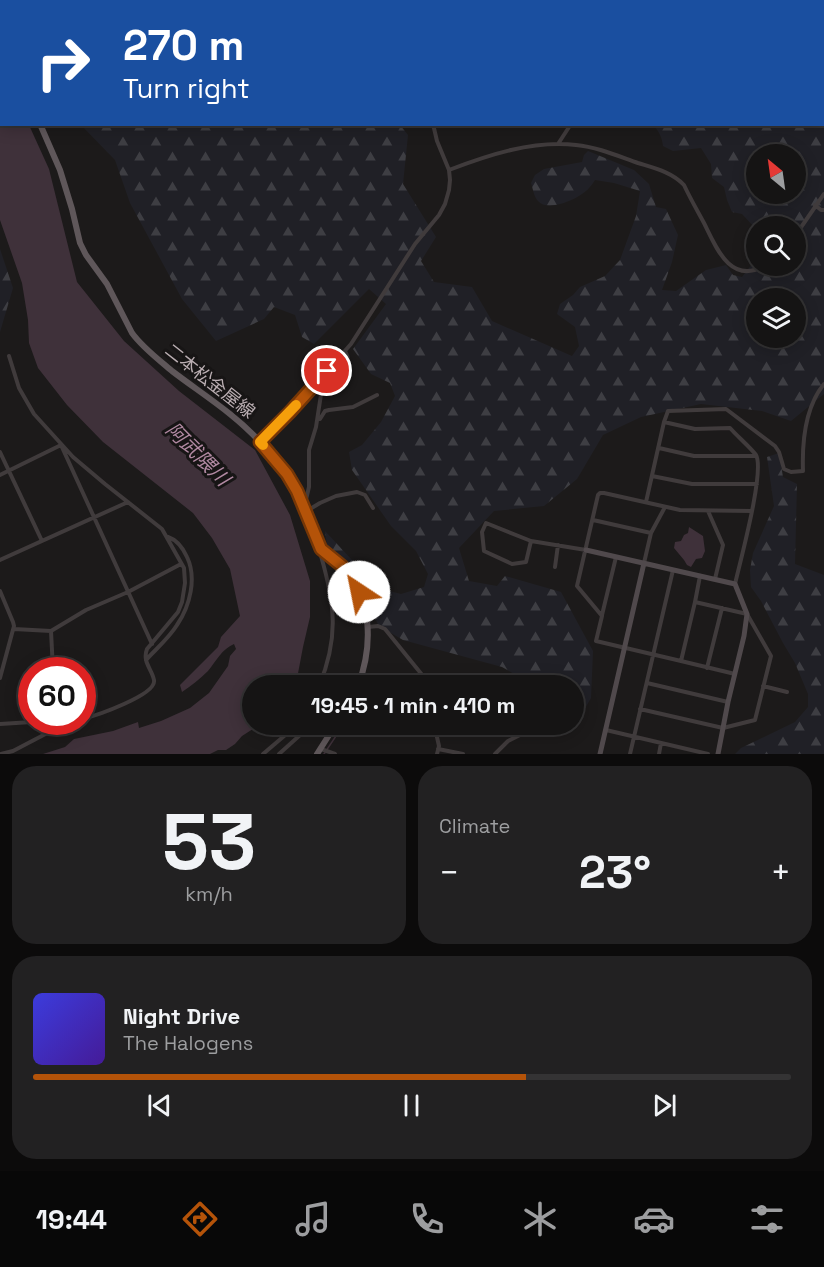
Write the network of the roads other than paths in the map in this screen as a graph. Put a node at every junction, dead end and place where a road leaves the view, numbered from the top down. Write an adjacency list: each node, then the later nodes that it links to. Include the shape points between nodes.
1 (41, 126): 17 (main road, 二本松金屋線, via 60,170 80,243 137,340)
2 (433, 126): 5 (street)
3 (570, 126): 4 (street)
4 (558, 144): 5 (street, via 505,151); 10 (street, via 585,146 674,176 684,185 725,261)
5 (449, 170): 11 (street, via 445,204)
6 (824, 194): 7 (street)
7 (815, 206): 8 (street); 9 (street)
8 (824, 210)
9 (806, 220)
10 (746, 269)
11 (345, 351): 16 (street, via 347,365 322,388); 17 (street)
12 (9, 356): 18 (street, via 25,400)
13 (824, 384): 15 (street, via 808,416 803,471 784,469 775,446 726,409 668,411)
14 (377, 395): 16 (street, via 353,407 325,411)
15 (664, 422): 19 (street); 21 (street, via 695,429 730,428)
16 (317, 425): 30 (street, via 309,450)
17 (260, 442): 30 (main road, 二本松金屋線, via 287,474)
18 (61, 445): 22 (street); 26 (street); 33 (street)
19 (658, 448): 21 (street, via 694,456); 24 (street)
20 (0, 452): 22 (street)
21 (756, 456): 25 (street)
22 (8, 471): 23 (street); 37 (street)
23 (0, 475)
24 (652, 476): 25 (street, via 692,484); 27 (street)
25 (757, 484): 32 (street)
26 (128, 502): 33 (street); 36 (street)
27 (646, 502): 28 (street); 34 (street, via 600,493)
28 (665, 507): 31 (street); 35 (street)
29 (374, 508): 30 (street, via 365,495 357,492)
30 (305, 510): 40 (main road, 二本松金屋線)
31 (708, 511): 32 (street); 49 (street, via 723,546)
32 (752, 511): 50 (street)
33 (94, 518): 37 (street); 52 (street)
34 (593, 520): 35 (street); 41 (street)
35 (651, 533): 44 (street)
36 (167, 537): 45 (street); 64 (street, via 176,540 186,555 191,589 183,616)
37 (42, 541): 43 (street)
38 (531, 541): 38 (street, via 526,562 512,564 484,551 482,532 486,523); 39 (street)
39 (558, 545): 41 (street); 46 (street)
40 (323, 550): 57 (main road, 二本松金屋線, via 342,566 359,592); 68 (street, via 321,556 333,600 332,640)
41 (586, 550): 42 (street); 56 (street, via 577,586)
42 (616, 557): 44 (street); 56 (street)
43 (0, 560)
44 (644, 563): 47 (street); 61 (street)
45 (181, 564): 52 (street); 60 (street, via 185,572 182,602)
46 (555, 567)
47 (673, 569): 48 (street); 62 (street)
48 (700, 576): 49 (street); 53 (street)
49 (715, 579): 50 (street)
50 (735, 584): 55 (street)
51 (0, 591): 58 (street)
52 (128, 592): 59 (street); 60 (street)
53 (695, 602): 54 (street); 65 (street)
54 (722, 608): 55 (street); 66 (street)
55 (747, 614): 67 (street); 73 (street, via 771,656)
56 (602, 616): 61 (street, via 596,641)
57 (368, 627): 69 (main road, 二本松金屋線); 70 (street, via 385,629)
58 (14, 630): 59 (street); 71 (street)
59 (51, 631): 63 (street)
60 (152, 644): 64 (street, via 145,654)
61 (624, 648): 62 (street); 81 (street)
62 (653, 655): 65 (street); 72 (street)
63 (52, 657)
64 (146, 660): 77 (street, via 155,681 152,688)
65 (681, 661): 66 (street)
66 (707, 668): 67 (street)
67 (735, 674): 75 (street)
68 (323, 675)
69 (362, 675)
70 (422, 675)
71 (0, 678)
72 (647, 683): 75 (street); 76 (street)
73 (763, 686): 74 (street); 80 (street, via 755,720)
74 (787, 692)
75 (728, 702): 80 (street)
76 (640, 709): 80 (street); 88 (street)
77 (96, 716)
78 (18, 723): 79 (street)
79 (0, 724)
80 (723, 728): 103 (street)
81 (606, 730): 88 (street); 99 (street)
82 (44, 735): 93 (street)
83 (286, 735): 94 (street)
84 (300, 735): 95 (street)
85 (330, 735): 90 (main road)
86 (436, 735): 91 (street)
87 (520, 735): 98 (street)
88 (634, 737): 89 (street); 100 (street)
89 (661, 743): 92 (street); 101 (street)
90 (322, 751): 96 (street)
91 (438, 751): 97 (street)
92 (688, 752): 102 (street)
93 (1, 754)
94 (263, 754)
95 (279, 754)
96 (335, 754)
97 (463, 754)
98 (495, 754)
99 (600, 754)
100 (630, 754)
101 (659, 754)
102 (708, 754)
103 (718, 754)

